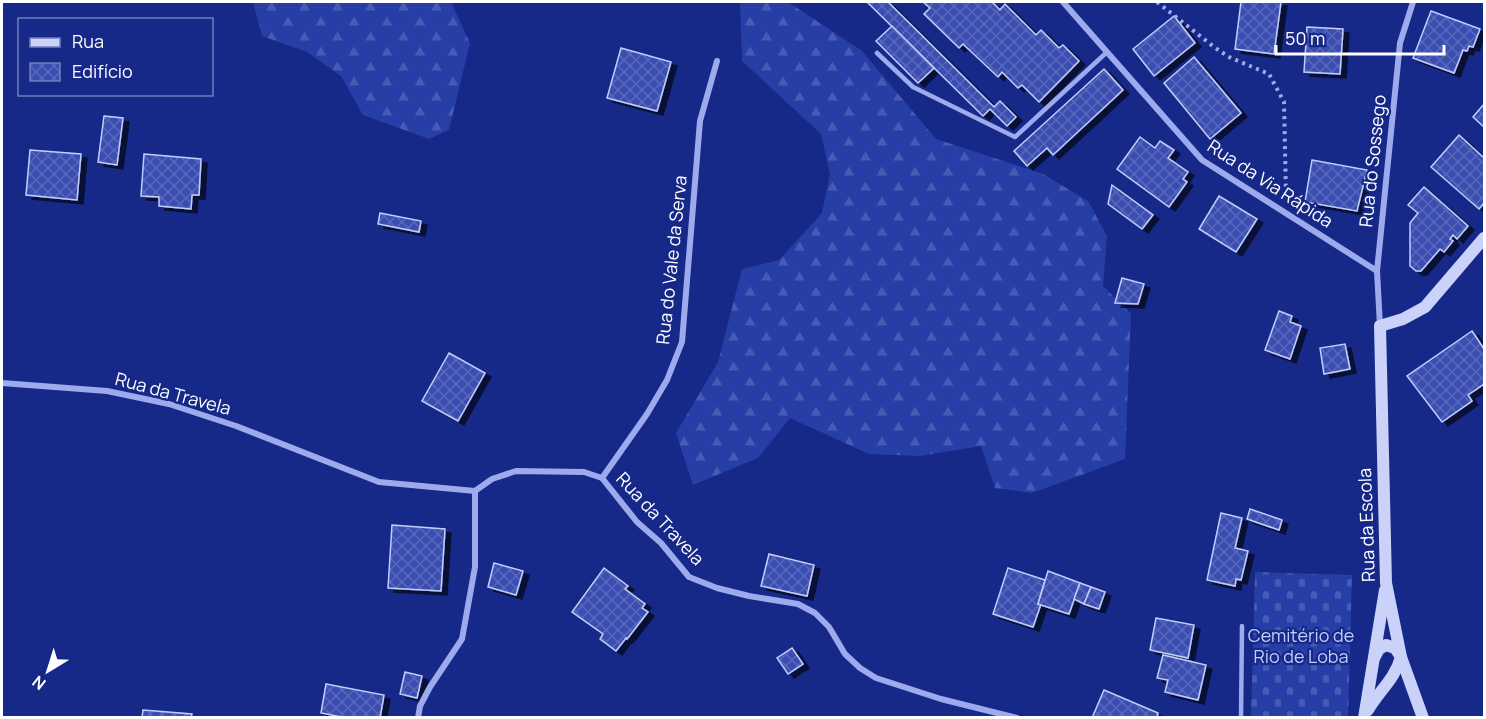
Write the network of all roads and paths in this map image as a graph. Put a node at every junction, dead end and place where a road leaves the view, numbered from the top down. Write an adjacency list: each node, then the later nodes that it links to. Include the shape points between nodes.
1 (1063, 2): 4 (street, Rua da Via Rápida)
2 (1157, 2): 7 (path, via 1229,57 1269,74 1278,88 1284,102)
3 (1413, 2): 9 (street, Rua do Sossego, via 1400,43)
4 (1107, 52): 5 (lane, via 1016,137 914,87); 7 (street, Rua da Via Rápida, via 1202,160)
5 (877, 53)
6 (717, 61): 14 (street, Rua do Vale da Serva, via 700,121 682,342 667,380 647,414)
7 (1286, 213): 9 (street, Rua da Via Rápida)
8 (1485, 238): 10 (street, via 1425,307)
9 (1377, 271): 10 (street, Rua do Sossego)
10 (1380, 326): 16 (street, Rua da Escola)
11 (2, 383): 12 (street, Rua da Travela)
12 (11, 384): 13 (street); 15 (street, Rua da Travela, via 107,391 169,404 379,482)
13 (2, 388)
14 (602, 478): 15 (street, Rua da Travela, via 584,472 516,471); 21 (street, Rua da Travela, via 689,577 749,596 798,604 815,613 829,627 845,654 876,678)
15 (475, 491): 20 (street, via 475,567 462,639 430,687)
16 (1386, 583): 18 (street, Rua da Escola); 19 (street)
17 (1242, 626): 22 (lane)
18 (1401, 657): 19 (street, via 1395,648 1386,645); 23 (street, via 1392,678); 24 (street, Rua da Escola)
19 (1373, 660): 23 (street)
20 (418, 717)
21 (1017, 717)
22 (1241, 717)
23 (1365, 717)
24 (1423, 717)

